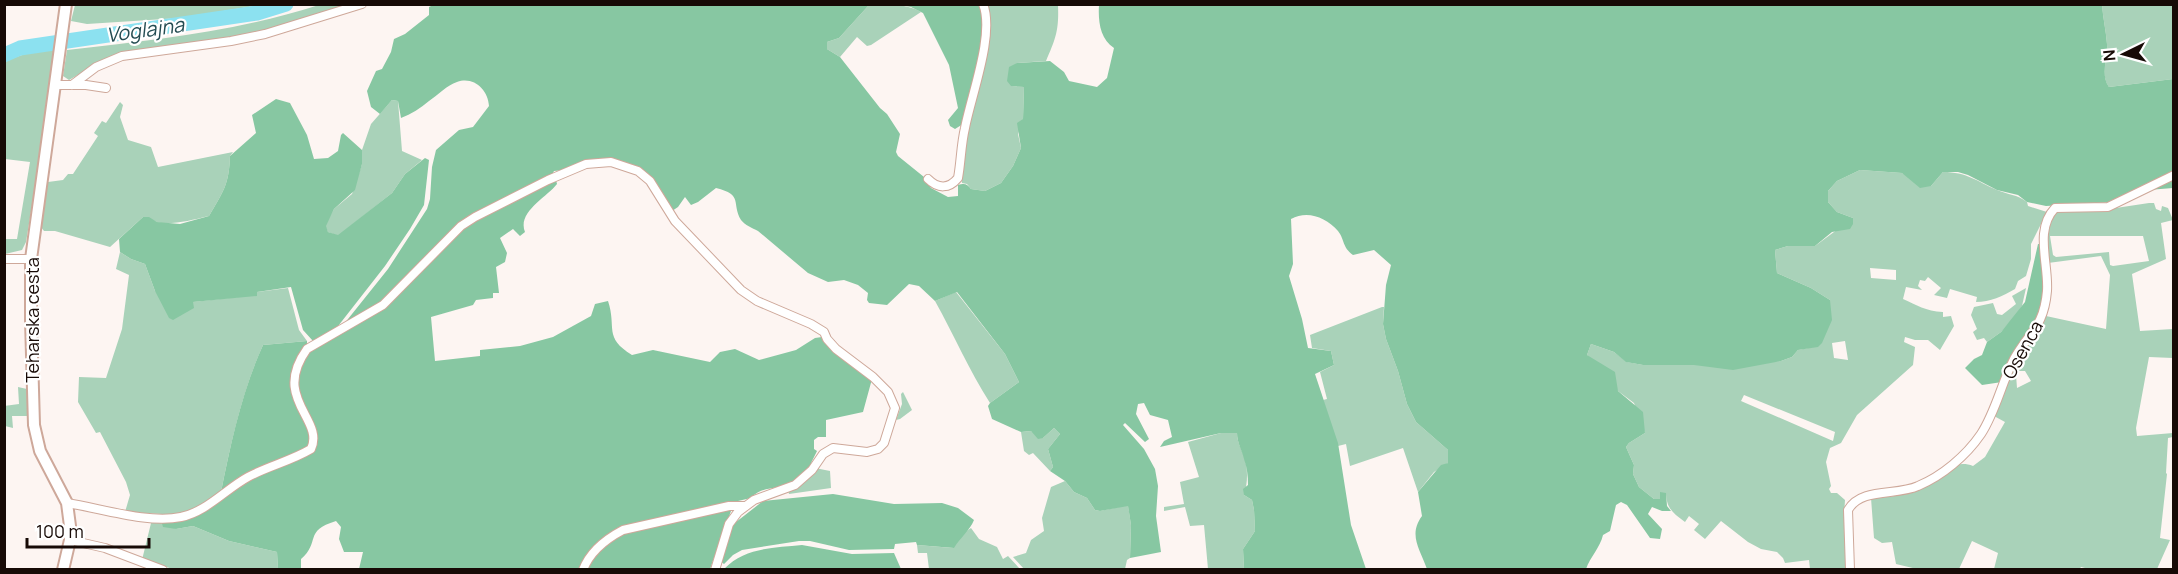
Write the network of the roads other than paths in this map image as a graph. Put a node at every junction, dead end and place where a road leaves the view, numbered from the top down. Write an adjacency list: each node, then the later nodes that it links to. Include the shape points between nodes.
1 (362, 4): 5 (street, via 231,41 122,56 96,67)
2 (983, 4): 8 (street, via 985,40 958,178 939,187)
3 (65, 10): 4 (street, Teharska cesta)
4 (56, 85): 5 (street); 10 (street, Teharska cesta)
5 (72, 85): 6 (street)
6 (106, 88)
7 (2174, 175): 18 (street, Osenca, via 2108,207 2055,208 2048,215 2044,238 2047,290 2041,320 2014,359 1991,418 1979,437 1942,473 1902,492 1860,497 1852,503 1848,510)
8 (928, 179)
9 (4, 259): 10 (street)
10 (31, 259): 11 (street, Teharska cesta, via 34,425 40,451)
11 (67, 503): 12 (street, via 125,514 181,517 247,478 311,449 314,435 294,388 298,361 307,349 382,305 461,226 475,217 566,172 586,164 611,162 638,171 650,181 675,220 741,290 824,332 893,401 889,431 878,449 867,452 833,448 795,485); 13 (street, Teharska cesta)
12 (747, 506): 16 (street, via 729,506 623,530 597,547); 17 (street, via 729,524)
13 (70, 540): 14 (street, Teharska cesta); 15 (street, via 105,548)
14 (63, 570)
15 (163, 570)
16 (583, 570)
17 (715, 570)
18 (1850, 570)

